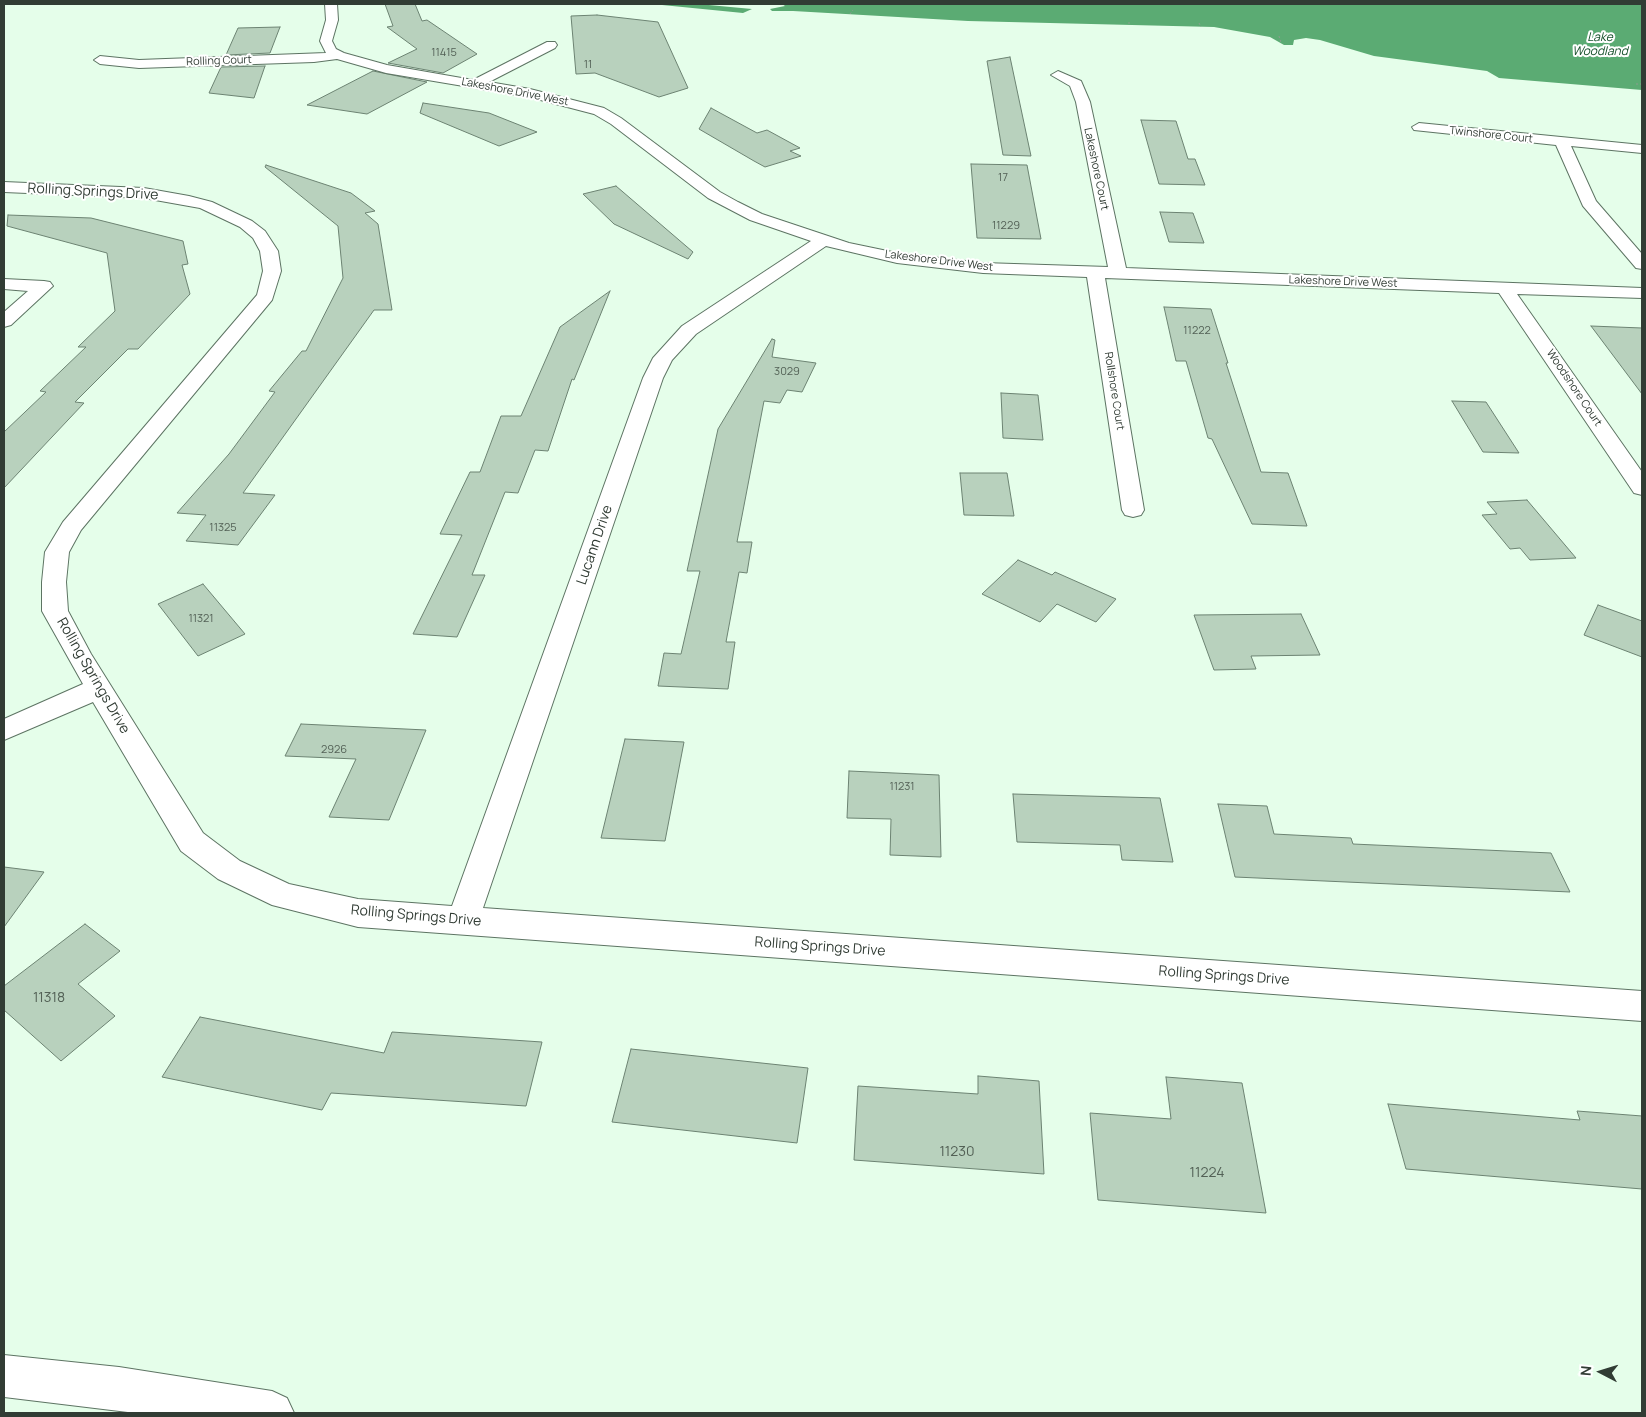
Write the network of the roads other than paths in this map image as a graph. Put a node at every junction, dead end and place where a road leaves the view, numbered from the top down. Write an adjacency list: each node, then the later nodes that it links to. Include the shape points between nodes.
1 (331, 4): 3 (main road, via 332,20 326,41)
2 (552, 46): 6 (main road)
3 (338, 55): 4 (main road, Rolling Court, via 139,64); 6 (main road, Lakeshore Drive West, via 386,69)
4 (100, 60)
5 (1058, 75): 14 (main road, Lakeshore Court, via 1076,84 1083,102)
6 (475, 84): 11 (main road, Lakeshore Drive West, via 565,100 599,111 714,195 756,217)
7 (1419, 127): 8 (main road, Twinshore Court)
8 (1562, 142): 9 (main road, Twinshore Court); 12 (main road, via 1589,203)
9 (1642, 149)
10 (4, 187): 21 (main road, Rolling Springs Drive, via 144,192 183,199 206,205 246,224 259,235 269,251 272,271 266,296 71,527 57,552 55,611)
11 (823, 241): 13 (main road, Lakeshore Drive West, via 897,258); 23 (main road, Lucann Drive, via 689,330 663,358 653,378)
12 (1642, 264)
13 (1095, 273): 14 (main road, Lakeshore Drive West); 20 (main road, Rollshore Court)
14 (1118, 274): 16 (main road, Lakeshore Drive West)
15 (4, 284): 18 (main road, via 44,286)
16 (1505, 288): 17 (main road, Lakeshore Drive West); 19 (main road, Woodshore Court)
17 (1642, 293)
18 (4, 321)
19 (1642, 488)
20 (1133, 510)
21 (99, 688): 22 (main road); 23 (main road, Rolling Springs Drive, via 192,842 229,870 283,896 358,913)
22 (4, 730)
23 (462, 922): 24 (main road, Rolling Springs Drive)
24 (1642, 1006)
25 (4, 1376): 26 (main road, via 119,1389)
26 (272, 1413)

